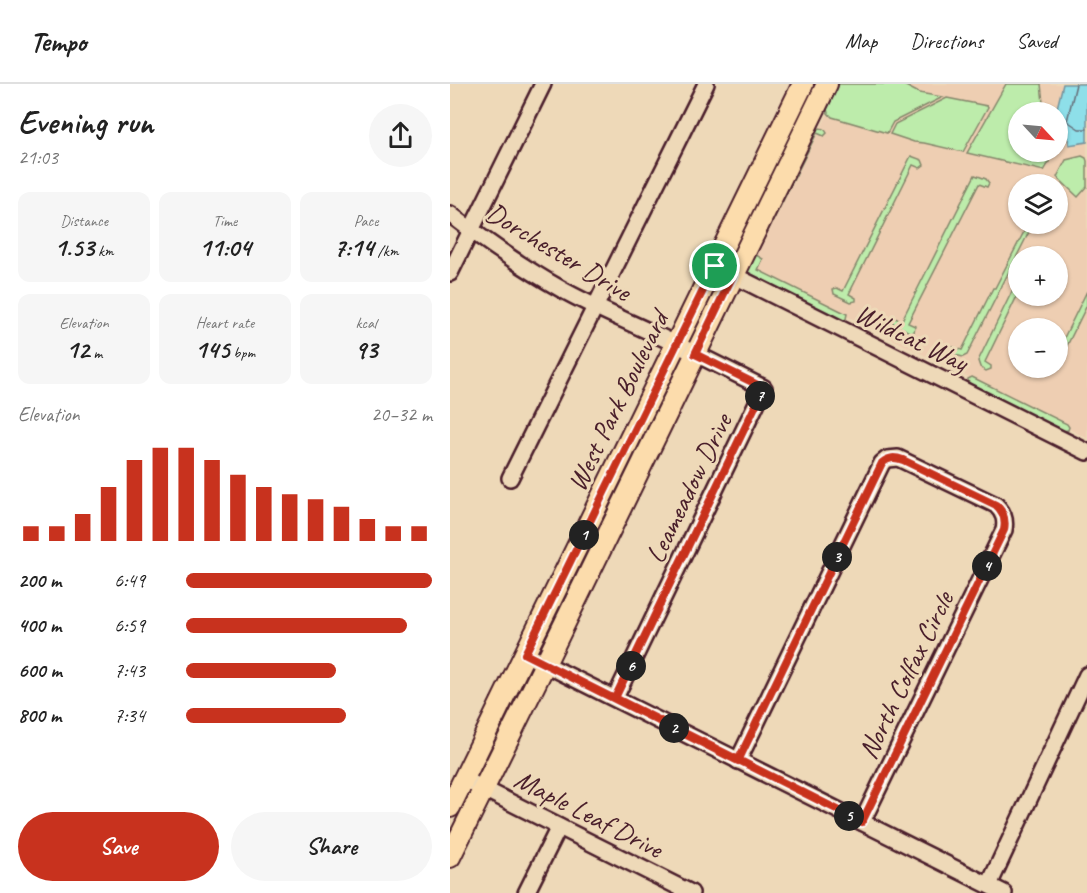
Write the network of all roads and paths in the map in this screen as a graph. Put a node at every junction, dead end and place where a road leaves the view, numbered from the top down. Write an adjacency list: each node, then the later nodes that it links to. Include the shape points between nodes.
1 (543, 84): 6 (street)
2 (706, 84): 10 (street)
3 (803, 84): 7 (main road, West Park Boulevard)
4 (827, 84): 9 (main road, West Park Boulevard)
5 (450, 214): 6 (street, Dorchester Drive)
6 (471, 231): 8 (street); 10 (street, Dorchester Drive)
7 (715, 266): 9 (street, Wildcat Way); 11 (main road, West Park Boulevard)
8 (450, 273)
9 (733, 275): 12 (main road, West Park Boulevard); 13 (street, Wildcat Way)
10 (596, 307): 11 (street, Dorchester Drive); 14 (street)
11 (676, 344): 12 (street, Leameadow Drive); 15 (main road, West Park Boulevard)
12 (695, 354): 16 (main road, West Park Boulevard); 18 (street, Leameadow Drive, via 764,388)
13 (1087, 453)
14 (510, 478)
15 (525, 654): 16 (street); 20 (main road, West Park Boulevard)
16 (545, 664): 18 (street); 21 (main road, West Park Boulevard)
17 (1087, 675): 26 (street)
18 (615, 698): 19 (street)
19 (738, 761): 23 (street); 23 (street, North Colfax Circle, via 879,467 887,459 898,458 996,505 1009,514 1004,530)
20 (464, 779): 21 (street, Maple Leaf Drive); 22 (main road, West Park Boulevard)
21 (483, 789): 24 (street, Maple Leaf Drive); 25 (main road, West Park Boulevard)
22 (450, 807)
23 (862, 822): 26 (street)
24 (559, 827): 27 (street, Maple Leaf Drive); 28 (street)
25 (455, 834)
26 (988, 885): 29 (street)
27 (685, 892)
28 (526, 893)
29 (1004, 893)

